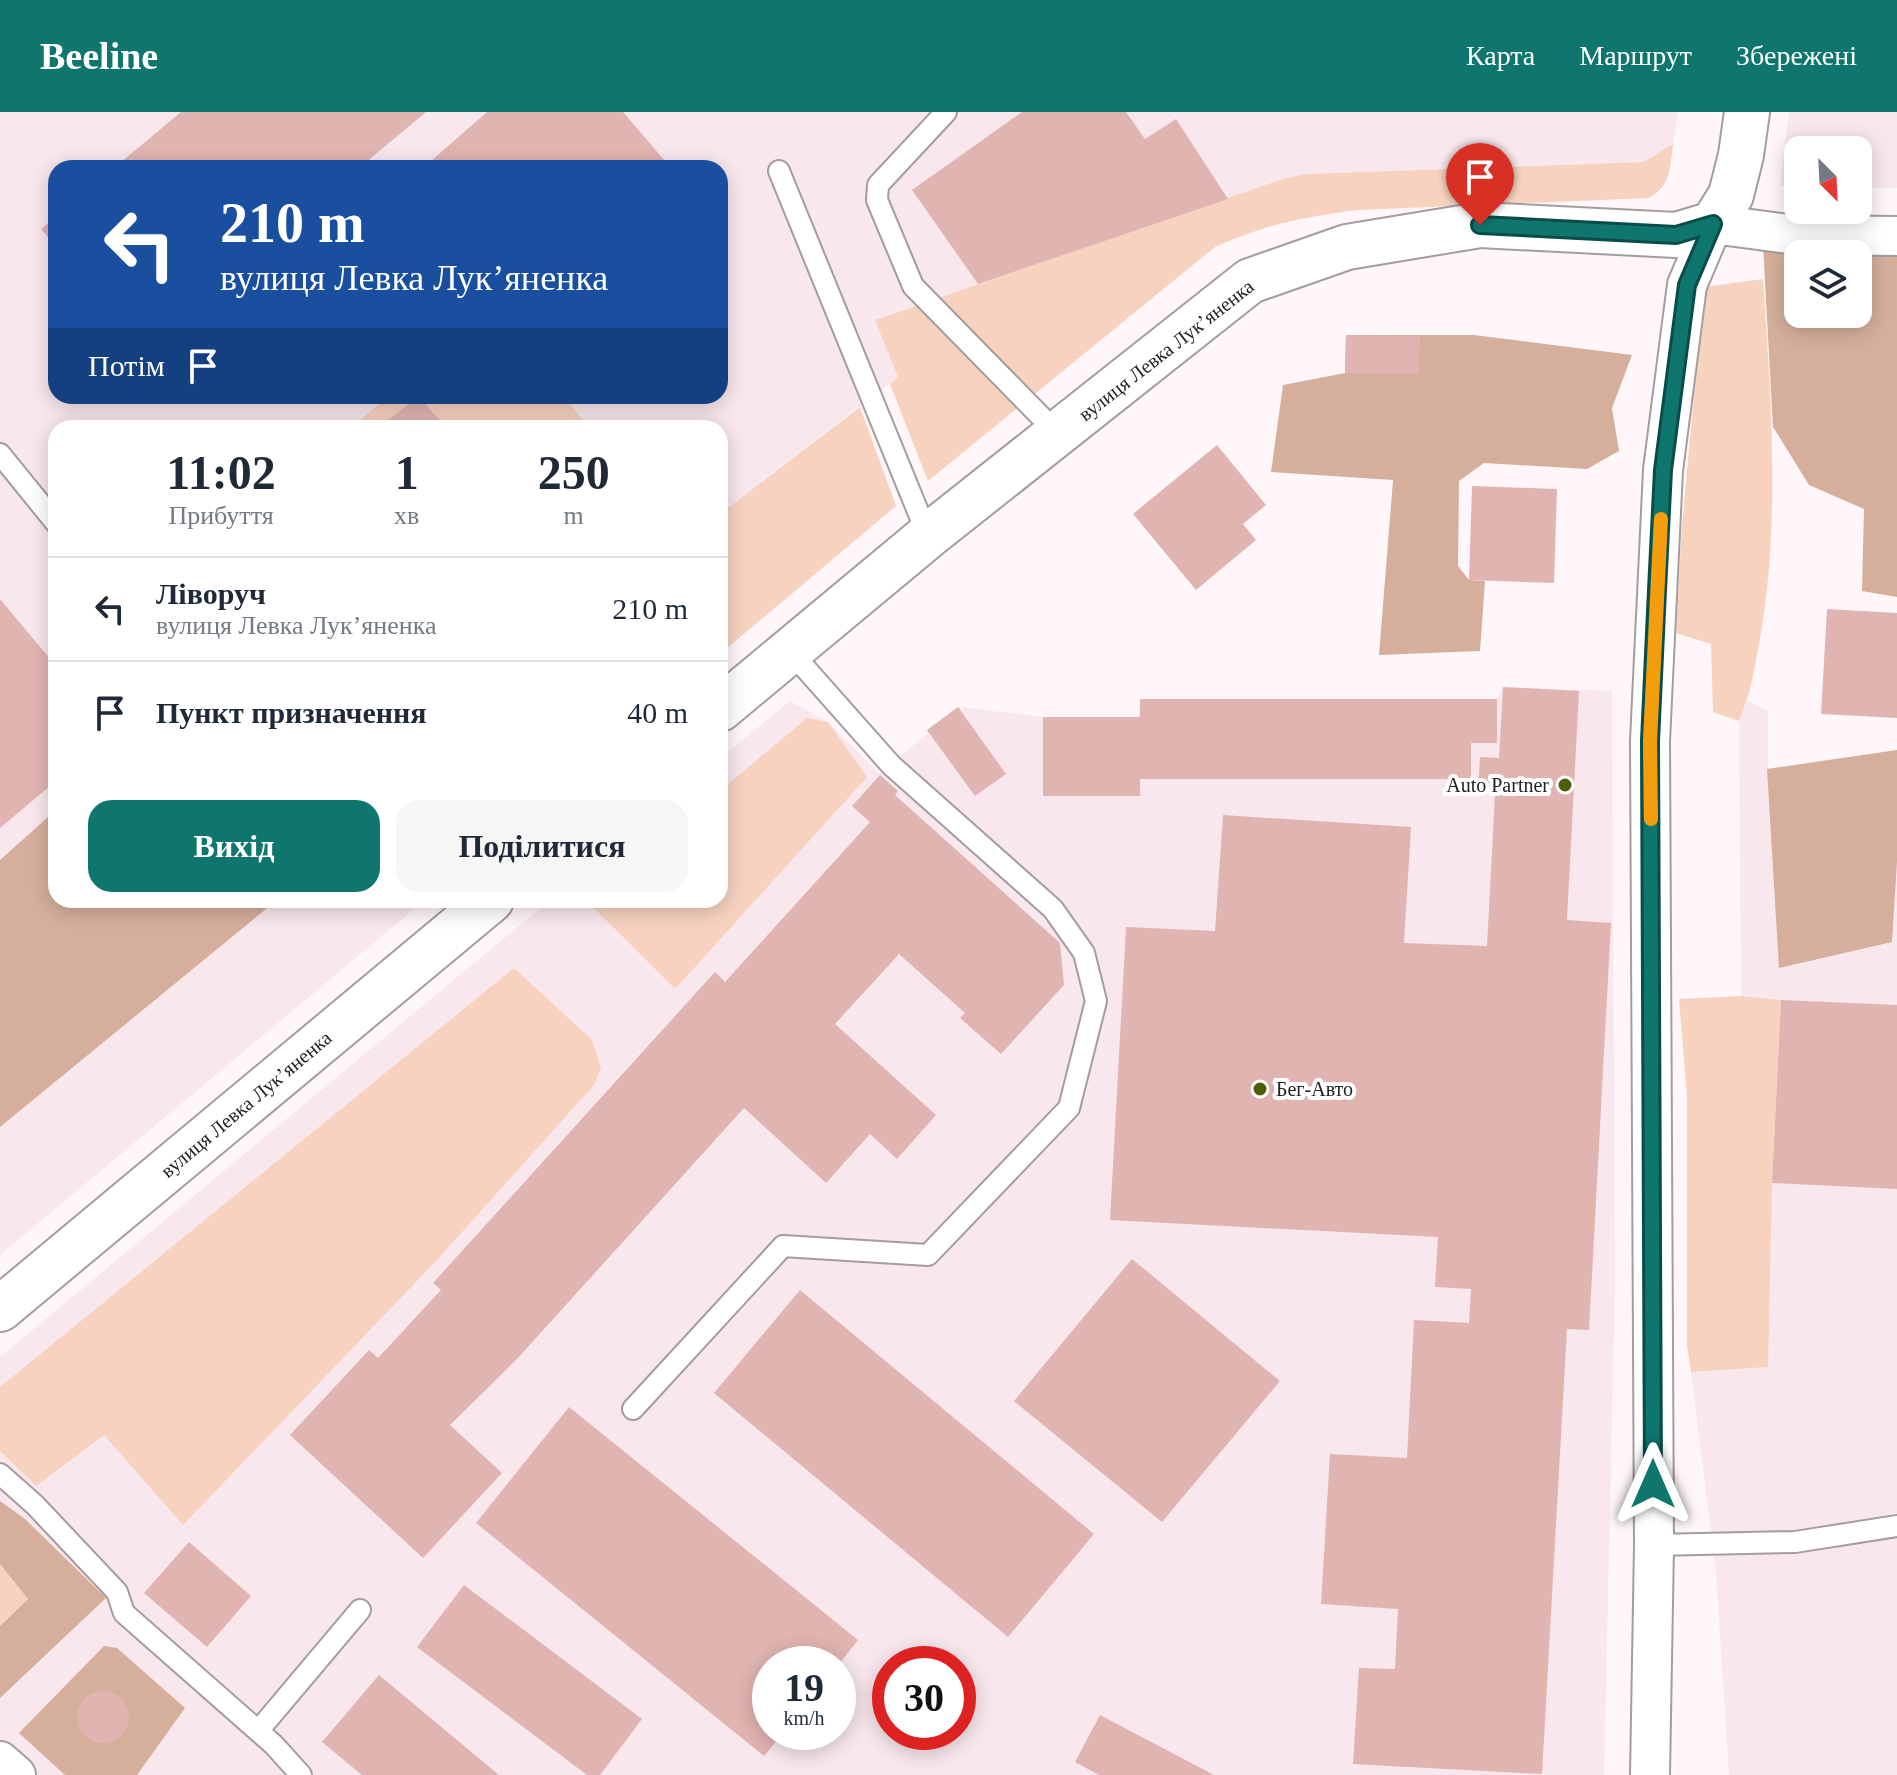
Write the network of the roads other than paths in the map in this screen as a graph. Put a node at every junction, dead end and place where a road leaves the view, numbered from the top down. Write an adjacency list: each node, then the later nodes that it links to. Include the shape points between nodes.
1 (946, 112): 6 (lane, via 878,185 877,200 913,286)
2 (1747, 112): 4 (main road, via 1731,195)
3 (779, 171): 9 (lane)
4 (1713, 224): 5 (street, вулиця Левка Лукʼяненка, via 1796,235); 6 (main road, вулиця Левка Лукʼяненка, via 1676,235 1480,225 1347,247 1250,281); 17 (street, via 1687,285 1663,470 1651,726)
5 (1897, 236)
6 (1058, 434): 9 (main road, вулиця Левка Лукʼяненка)
7 (0, 454): 8 (lane)
8 (48, 513)
9 (928, 536): 10 (main road, вулиця Левка Лукʼяненка)
10 (790, 651): 11 (main road, вулиця Левка Лукʼяненка); 14 (lane, via 891,765 1053,909 1084,953 1096,1001 1069,1108 928,1255 783,1246)
11 (728, 702)
12 (481, 908): 13 (main road, вулиця Левка Лукʼяненка)
13 (0, 1309)
14 (633, 1409)
15 (0, 1474): 19 (lane, via 117,1592 124,1613)
16 (1897, 1526): 17 (lane, via 1795,1542)
17 (1654, 1545): 23 (street)
18 (360, 1610): 19 (lane)
19 (258, 1731): 22 (lane)
20 (0, 1761): 21 (street)
21 (16, 1775)
22 (301, 1775)
23 (1650, 1775)

